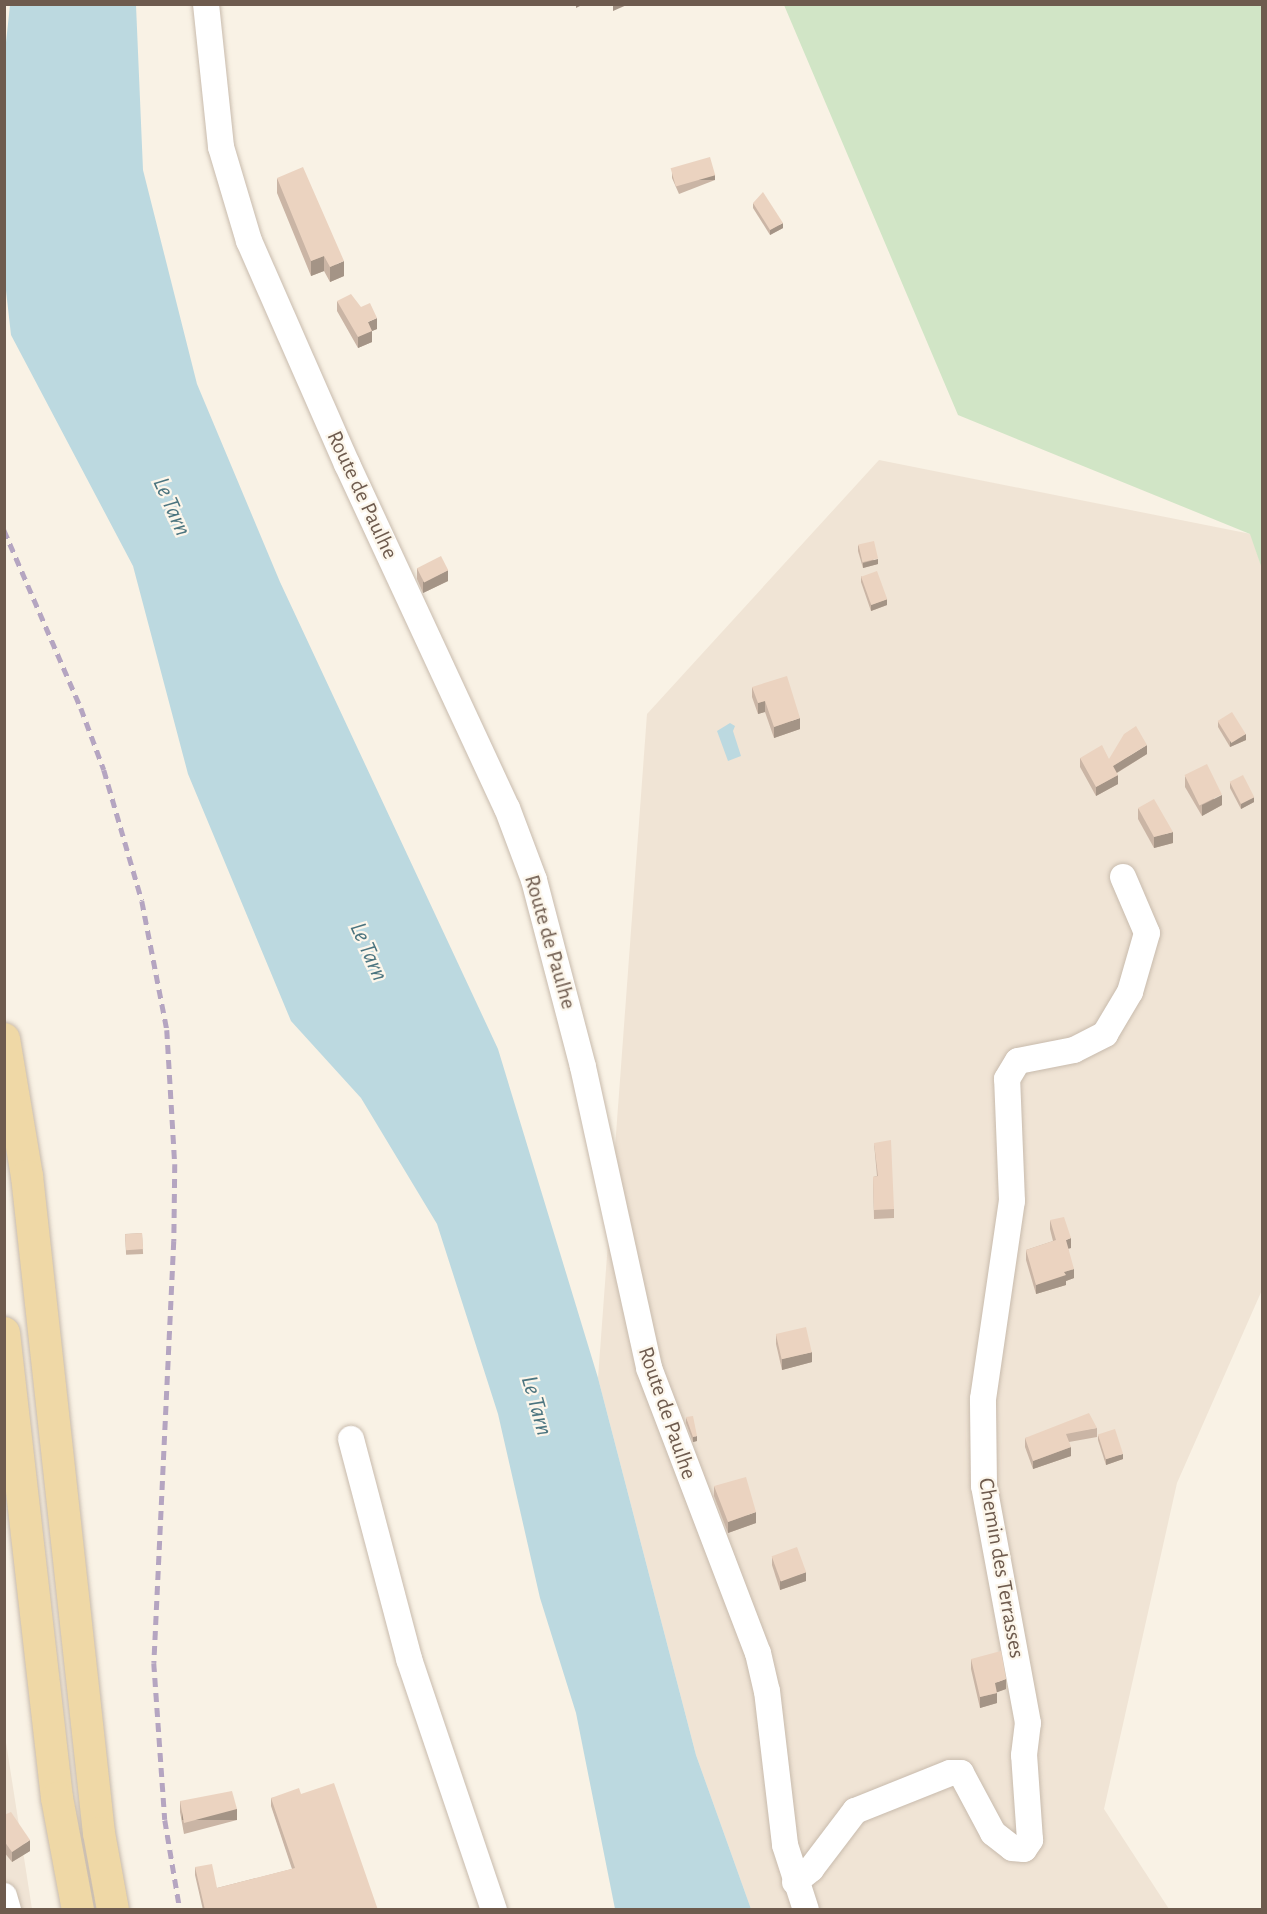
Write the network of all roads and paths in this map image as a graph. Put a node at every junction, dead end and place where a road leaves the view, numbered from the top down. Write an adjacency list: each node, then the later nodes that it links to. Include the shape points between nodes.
1 (206, 4): 6 (street, Route de Paulhe, via 221,147 249,241 347,464 502,797 534,880 580,1056 649,1368 758,1653 767,1691 785,1845)
2 (1122, 877): 6 (street, Chemin des Terrasses, via 1147,933 1125,1000 1106,1034 1074,1050 1018,1061 1007,1079 1012,1201 983,1399 984,1486 1028,1723 1024,1755 1030,1840 1024,1849 1012,1848 993,1833 961,1773 950,1773 855,1811 811,1869)
3 (4, 1039): 10 (main road, via 27,1176 95,1798)
4 (4, 1333): 9 (main road, via 57,1798)
5 (351, 1438): 11 (street, via 409,1659)
6 (795, 1882): 12 (street, Route de Paulhe)
7 (4, 1896): 8 (street)
8 (8, 1910)
9 (78, 1910)
10 (113, 1910)
11 (494, 1910)
12 (806, 1910)

